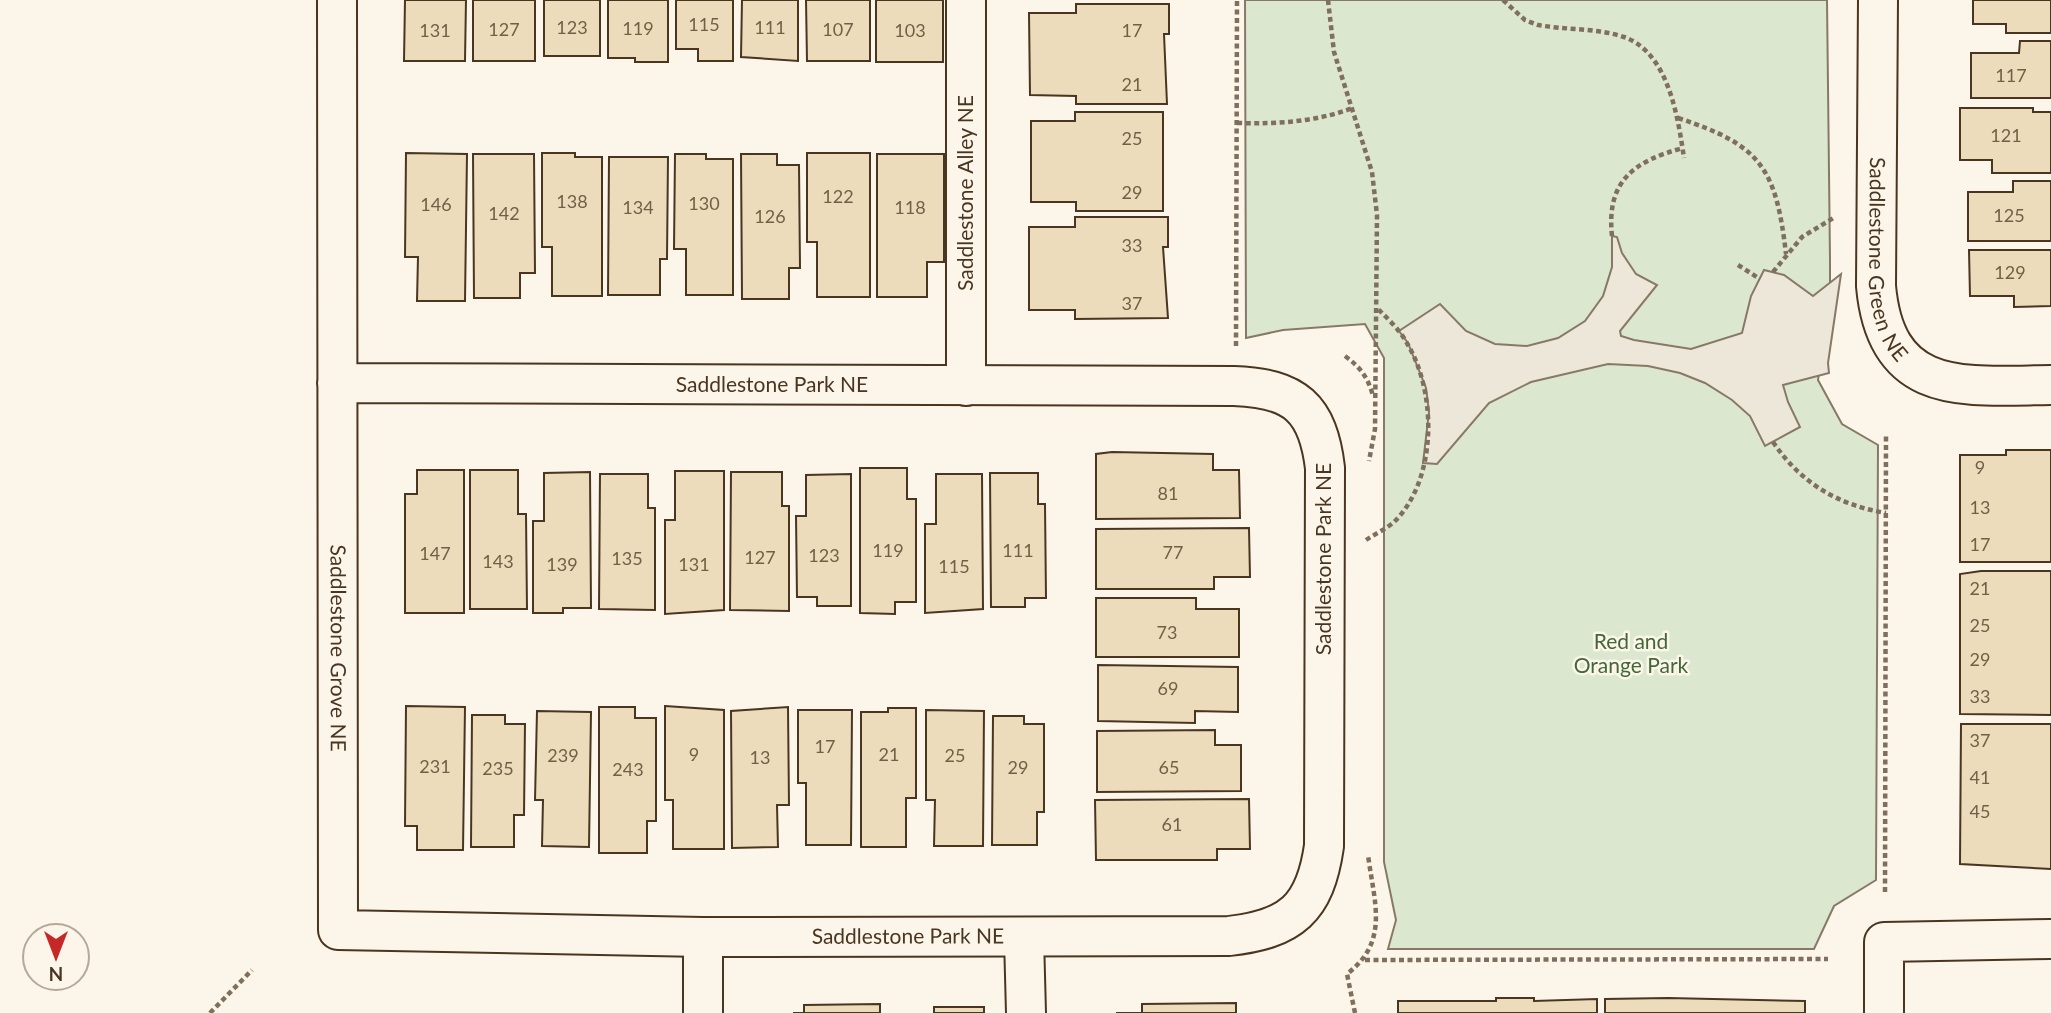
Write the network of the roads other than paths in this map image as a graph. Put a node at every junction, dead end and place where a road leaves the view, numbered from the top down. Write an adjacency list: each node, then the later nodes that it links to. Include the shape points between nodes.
1 (337, 0): 4 (street, Saddlestone Grove NE)
2 (966, 0): 6 (street, Saddlestone Alley NE)
3 (1878, 0): 5 (street, Saddlestone Green NE, via 1876,286 1878,312 1888,336 1916,371 1935,379 1971,386)
4 (337, 383): 6 (street, Saddlestone Park NE); 7 (street, Saddlestone Grove NE, via 338,930)
5 (2051, 385)
6 (966, 386): 8 (street, Saddlestone Park NE, via 1257,387 1301,406 1316,424 1325,468 1324,846 1311,895 1297,914 1277,927 1254,933)
7 (703, 937): 8 (street, Saddlestone Park NE); 10 (street)
8 (1024, 938): 11 (street)
9 (2051, 939): 12 (street, via 1884,942)
10 (704, 1013)
11 (1026, 1013)
12 (1884, 1013)

